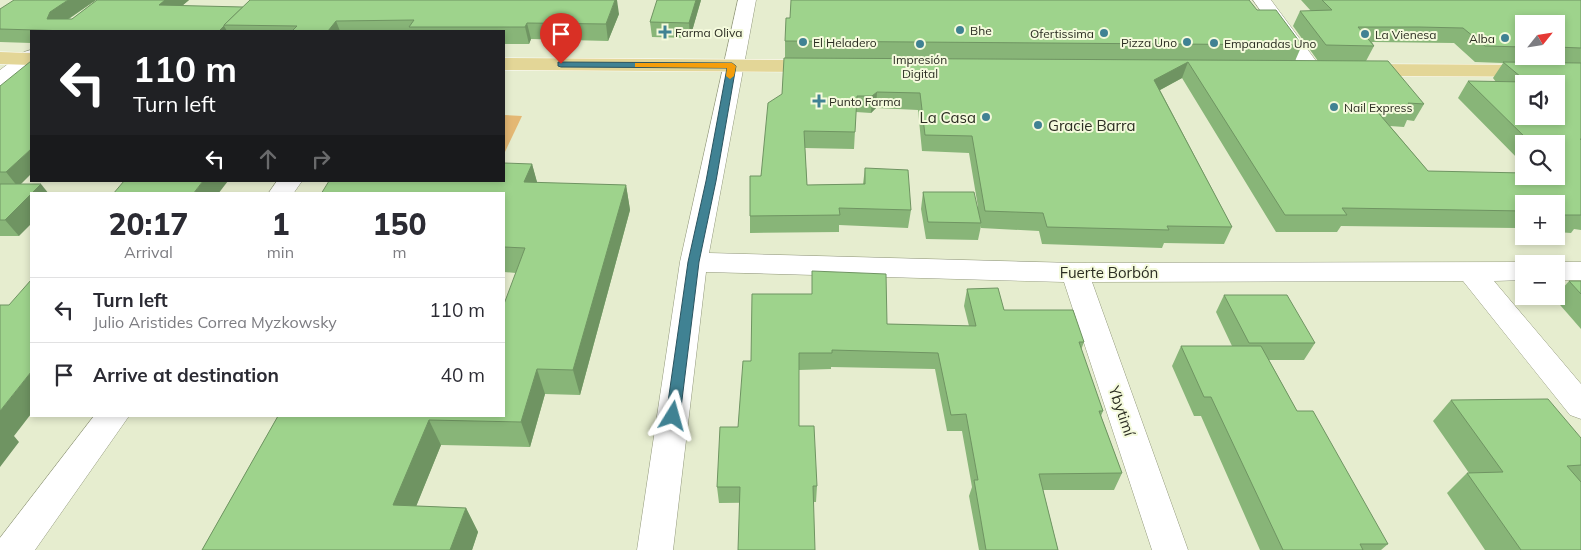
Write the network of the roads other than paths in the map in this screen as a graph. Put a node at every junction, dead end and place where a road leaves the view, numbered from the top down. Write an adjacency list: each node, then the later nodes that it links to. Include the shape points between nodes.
1 (747, 0): 6 (street)
2 (1262, 0): 8 (street)
3 (0, 58): 4 (main road)
4 (30, 58): 10 (street)
5 (505, 64): 6 (main road)
6 (732, 66): 7 (main road); 13 (street)
7 (842, 66)
8 (1319, 69): 9 (main road)
9 (1581, 71)
10 (0, 80)
11 (289, 182): 12 (street)
12 (282, 192)
13 (694, 262): 18 (street, Fuerte Borbón); 22 (street)
14 (1470, 271): 15 (street, Fuerte Borbón); 18 (street, Fuerte Borbón); 19 (street)
15 (1515, 271)
16 (1565, 271): 17 (street)
17 (1581, 271)
18 (1075, 273): 23 (street, Ybytimí)
19 (1581, 406)
20 (112, 417): 21 (street)
21 (13, 550)
22 (655, 550)
23 (1170, 550)

